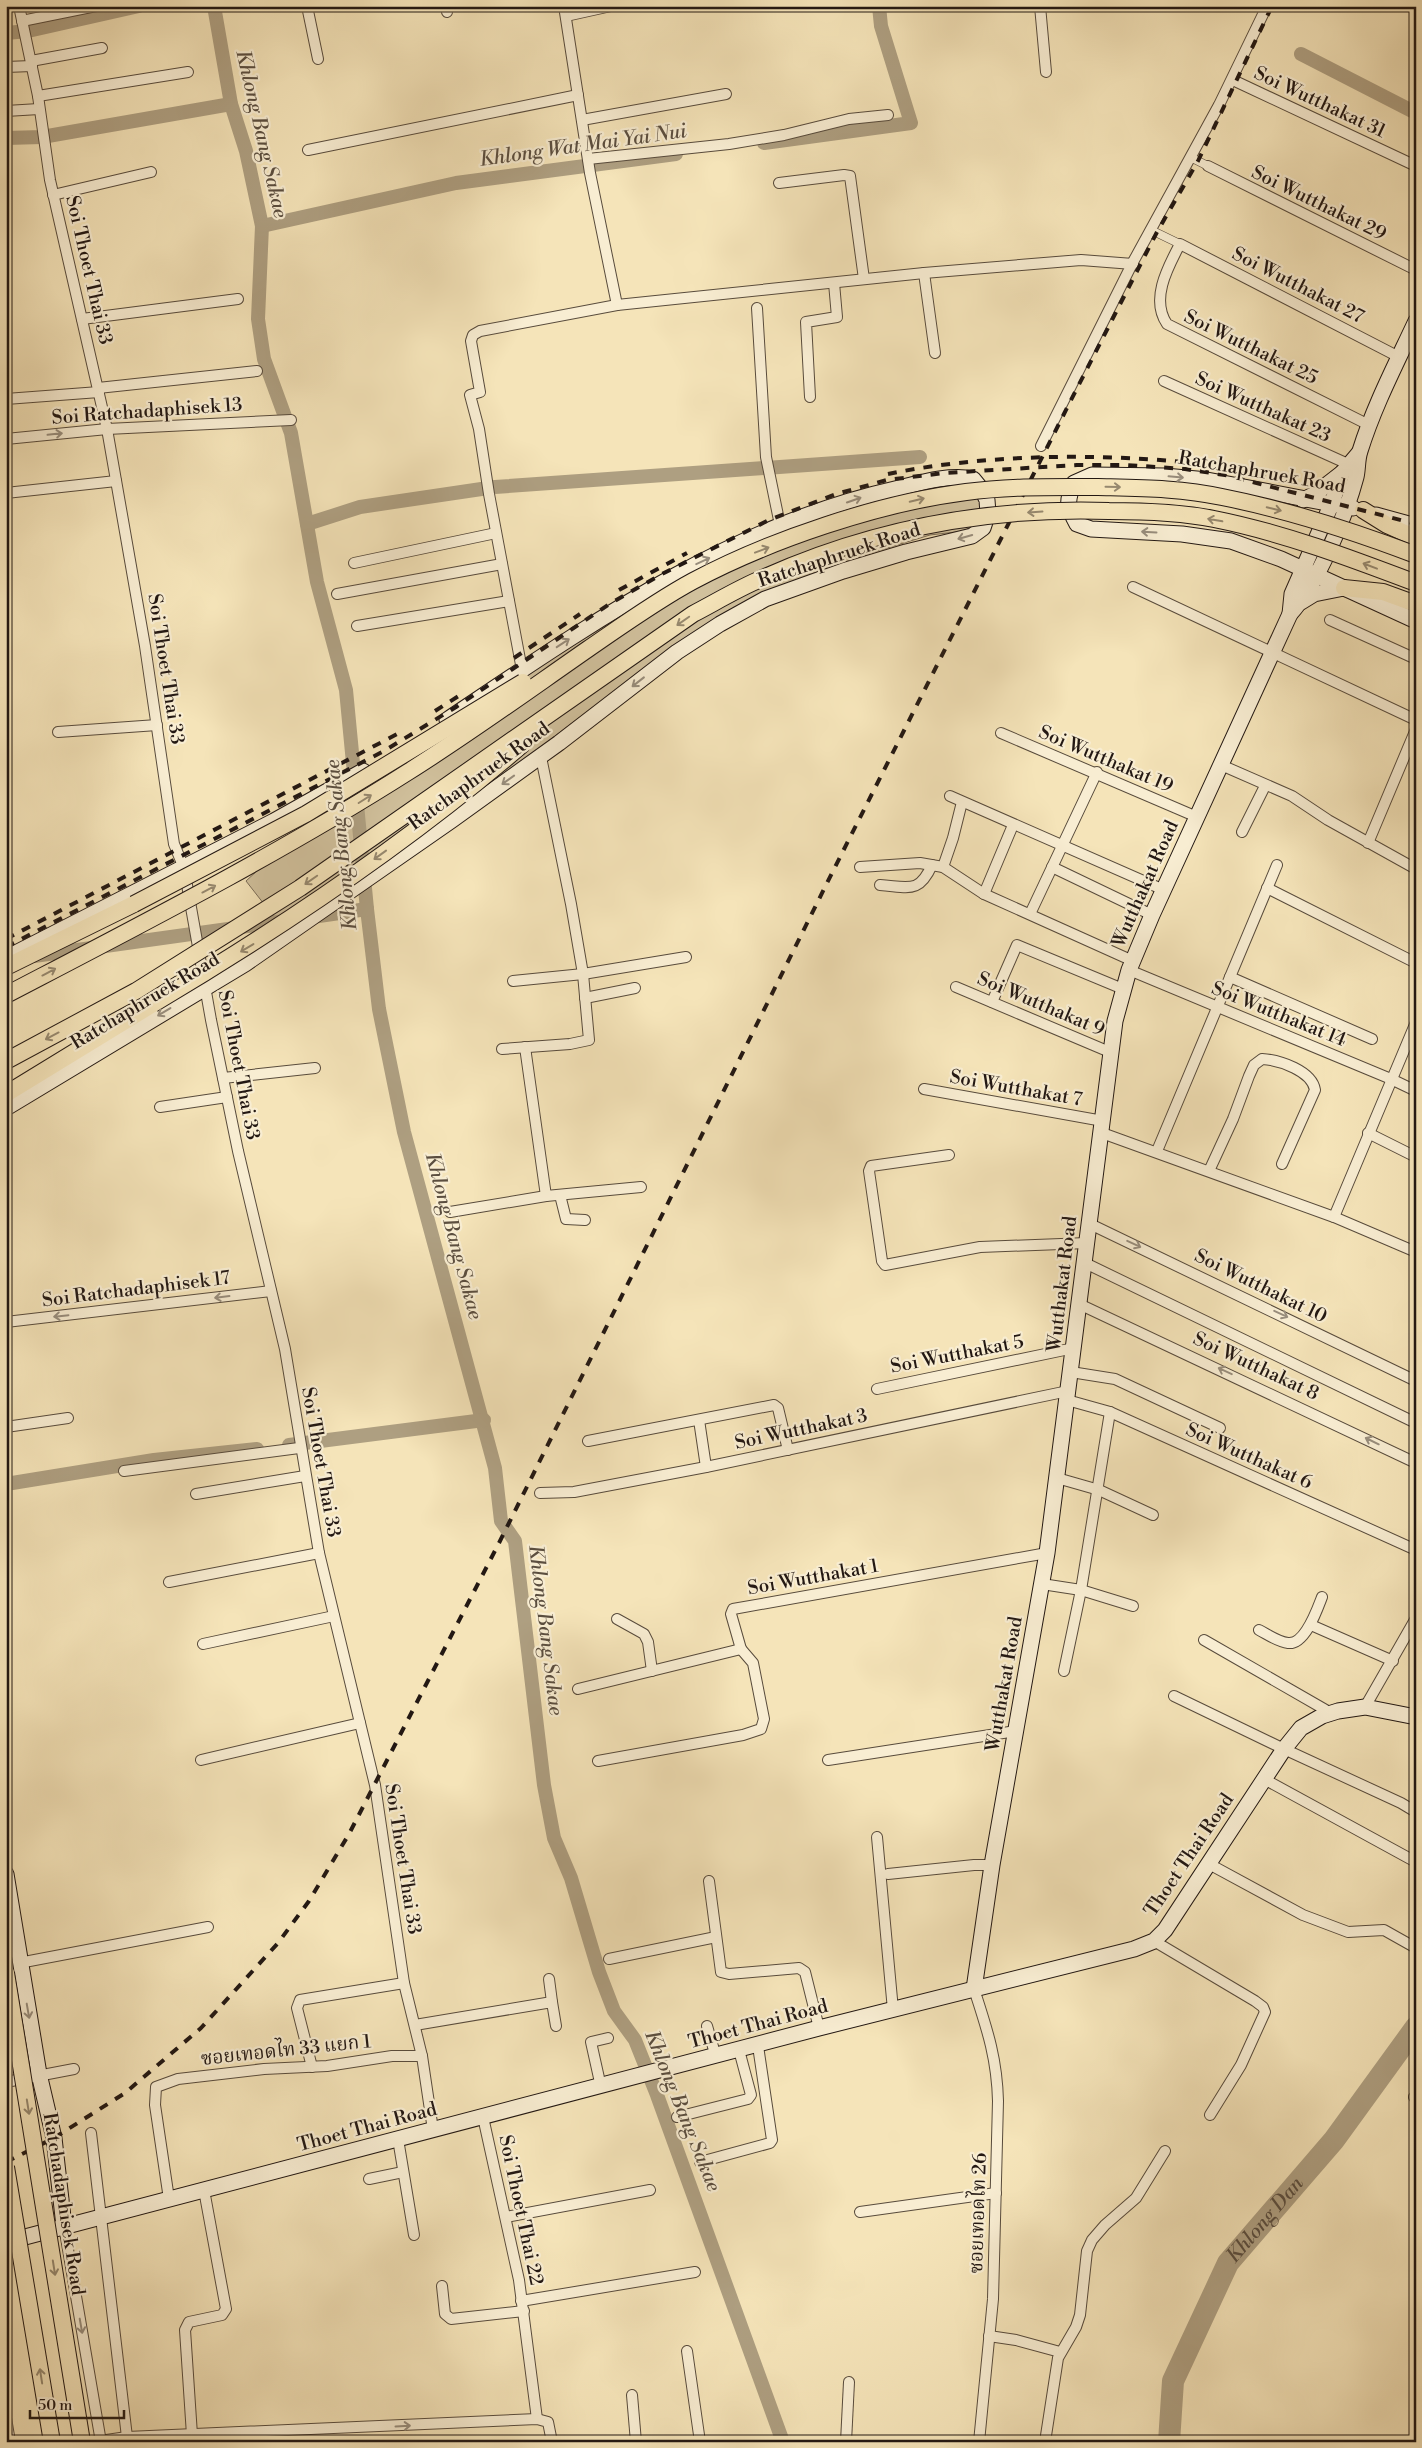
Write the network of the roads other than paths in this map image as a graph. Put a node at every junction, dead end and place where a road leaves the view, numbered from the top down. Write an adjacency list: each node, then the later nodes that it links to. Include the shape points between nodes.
1 (19, 6): 8 (street, Soi Thoet Thai 33)
2 (96, 6): 8 (street)
3 (306, 6): 10 (street)
4 (611, 6): 7 (street)
5 (1040, 6): 14 (street)
6 (1267, 6): 24 (street)
7 (565, 11): 17 (street)
8 (22, 21): 11 (street, Soi Thoet Thai 33)
9 (102, 48): 11 (street)
10 (318, 59)
11 (31, 64): 12 (street); 18 (street, Soi Thoet Thai 33)
12 (6, 67)
13 (188, 72): 18 (street)
14 (1046, 72)
15 (1237, 82): 27 (street, Soi Wutthakat 31)
16 (726, 94): 22 (street)
17 (578, 95): 22 (street); 23 (street)
18 (38, 96): 19 (street, Soi Thoet Thai 33)
19 (40, 109): 20 (street); 30 (street, Soi Thoet Thai 33)
20 (6, 111)
21 (888, 115): 25 (street, via 849,119 784,135)
22 (582, 120): 25 (street)
23 (308, 150)
24 (1192, 158): 26 (street); 31 (street)
25 (589, 165): 39 (street)
26 (1208, 166): 34 (street, Soi Wutthakat 29)
27 (1416, 166)
28 (151, 172): 30 (street)
29 (779, 183): 36 (street, via 850,176)
30 (53, 195): 41 (street, Soi Thoet Thai 33)
31 (1151, 230): 32 (street); 33 (street)
32 (1180, 244): 44 (street, Soi Wutthakat 27); 51 (street, Soi Wutthakat 25, via 1164,274 1162,286 1162,317 1167,324)
33 (1133, 264): 35 (street, via 1081,260); 54 (street)
34 (1416, 270)
35 (924, 273): 36 (street); 43 (street)
36 (864, 279): 37 (street)
37 (834, 283): 39 (street); 48 (street, via 837,317 806,322)
38 (238, 299): 41 (street)
39 (617, 305): 63 (street, via 473,335 471,342 480,392 470,395)
40 (757, 308): 61 (street, via 766,457)
41 (82, 319): 47 (street, Soi Thoet Thai 33)
42 (1416, 321): 44 (main road, Wutthakat Road)
43 (935, 353)
44 (1399, 357): 51 (main road, Wutthakat Road)
45 (257, 371): 47 (street)
46 (1164, 382): 55 (street, Soi Wutthakat 23)
47 (98, 390): 49 (street); 52 (street, Soi Thoet Thai 33)
48 (810, 397)
49 (6, 399)
50 (291, 420): 52 (street, Soi Ratchadaphisek 13)
51 (1369, 425): 55 (main road, Wutthakat Road, via 1359,453)
52 (107, 428): 53 (street, Soi Ratchadaphisek 13, one-way to 52); 56 (street, Soi Thoet Thai 33)
53 (6, 439)
54 (1041, 446)
55 (1348, 471): 58 (main road); 59 (main road, Wutthakat Road); 60 (main road)
56 (116, 481): 57 (street); 86 (street, Soi Thoet Thai 33)
57 (6, 493)
58 (1303, 500): 59 (main road, Ratchaphruek Road); 66 (main road, Ratchaphruek Road, one-way to 58, via 1231,541 1182,534 1091,529 1077,524 1068,508 1068,497 1074,483 1092,475 1106,475 1207,480)
59 (1339, 505): 60 (main road, Ratchaphruek Road); 69 (main road, Wutthakat Road)
60 (1363, 510): 62 (main road, Ratchaphruek Road); 64 (main road)
61 (780, 525): 83 (main road, Ratchaphruek Road, one-way to 61, via 675,575); 90 (main road, Ratchaphruek Road, one-way to 90, via 876,493 959,476 973,479 987,500 988,513 983,528 972,536 906,552 765,599 677,652)
62 (1416, 526)
63 (496, 533): 67 (street); 68 (street)
64 (1416, 538)
65 (1416, 555): 80 (main road, Ratchaphruek Road, one-way to 65, bridge, via 695,580 761,550 872,512 919,499 970,491 1157,488 1219,496 1315,520)
66 (1282, 559): 69 (main road, Ratchaphruek Road); 74 (main road, via 1288,568)
67 (354, 563)
68 (502, 564): 73 (street); 75 (street)
69 (1309, 573): 72 (main road, Ratchaphruek Road); 74 (main road, Wutthakat Road)
70 (1416, 584): 84 (main road, Ratchaphruek Road, one-way to 84, bridge, via 1314,545 1212,519 1142,511 1068,510 990,515 911,528 836,550 763,578 692,614)
71 (1133, 587): 81 (street)
72 (1344, 588): 74 (main road); 76 (main road, via 1382,592); 78 (main road, Ratchaphruek Road)
73 (337, 594)
74 (1296, 598): 81 (main road, Wutthakat Road)
75 (510, 601): 79 (street); 83 (street)
76 (1416, 604)
77 (1330, 620): 82 (street)
78 (1416, 621)
79 (357, 626)
80 (612, 632): 117 (main road, bridge, via 541,671 306,814); 125 (main road, Ratchaphruek Road, one-way to 80, bridge, via 239,873 344,812 468,732)
81 (1272, 654): 85 (street); 91 (main road, Wutthakat Road)
82 (1416, 659)
83 (522, 670): 105 (main road, Ratchaphruek Road, via 410,744)
84 (595, 682): 134 (main road, Ratchaphruek Road, one-way to 134, bridge, via 300,888 136,991); 140 (main road, one-way to 140, bridge, via 465,794 296,916)
85 (1416, 720)
86 (157, 725): 88 (street); 105 (street, Soi Thoet Thai 33, via 174,844)
87 (1416, 729): 99 (street)
88 (58, 732)
89 (1001, 733): 92 (street, Soi Wutthakat 19)
90 (541, 757): 118 (street); 121 (main road, Ratchaphruek Road, one-way to 121, via 357,888)
91 (1221, 765): 93 (street); 96 (main road, Wutthakat Road)
92 (1097, 772): 96 (street, Soi Wutthakat 19); 100 (street)
93 (1265, 786): 98 (street); 99 (street, via 1292,796)
94 (950, 796): 95 (street)
95 (962, 802): 97 (street); 102 (street, via 953,838)
96 (1198, 817): 109 (main road, Wutthakat Road)
97 (1013, 825): 100 (street); 110 (street)
98 (1242, 832)
99 (1368, 843): 106 (street)
100 (1062, 846): 104 (street); 109 (street)
101 (1277, 865): 108 (street)
102 (938, 866): 103 (street, via 920,863); 107 (street, via 921,884); 110 (street, Soi Wutthakat 14)
103 (860, 867)
104 (1052, 867): 111 (street); 112 (street)
105 (184, 868): 114 (main road, Ratchaphruek Road); 121 (street, Soi Thoet Thai 33)
106 (1416, 869)
107 (880, 885)
108 (1267, 888): 115 (street); 119 (street)
109 (1164, 890): 112 (main road, Wutthakat Road)
110 (984, 894): 111 (street, Soi Wutthakat 14)
111 (1030, 914): 116 (street, Soi Wutthakat 14)
112 (1152, 915): 116 (main road, Wutthakat Road)
113 (686, 957): 118 (street)
114 (6, 958)
115 (1416, 963)
116 (1131, 966): 124 (main road, Wutthakat Road); 128 (street, Soi Wutthakat 14)
117 (6, 967)
118 (583, 974): 120 (street); 126 (street)
119 (1230, 978): 128 (street); 130 (street)
120 (514, 981)
121 (206, 987): 136 (street, Soi Thoet Thai 33); 142 (main road, Ratchaphruek Road, one-way to 142)
122 (956, 987): 127 (street, Soi Wutthakat 9)
123 (635, 988): 126 (street)
124 (1123, 989): 127 (street, via 1016,945); 133 (main road, Wutthakat Road)
125 (6, 995)
126 (586, 998): 131 (street, via 589,1040)
127 (992, 1002): 133 (street, Soi Wutthakat 9)
128 (1218, 1007): 137 (street, Soi Wutthakat 14); 146 (street)
129 (1416, 1022): 137 (street)
130 (1372, 1039)
131 (525, 1047): 132 (street); 153 (street)
132 (502, 1049)
133 (1112, 1053): 144 (main road, Wutthakat Road)
134 (6, 1061)
135 (315, 1068): 136 (street)
136 (223, 1078): 141 (street, Soi Thoet Thai 33)
137 (1391, 1079): 139 (street, Soi Wutthakat 14); 145 (street)
138 (924, 1089): 144 (street, Soi Wutthakat 7)
139 (1416, 1091)
140 (6, 1092)
141 (227, 1097): 143 (street); 161 (street, Soi Thoet Thai 33)
142 (6, 1108)
143 (160, 1108)
144 (1103, 1127): 146 (street, Soi Wutthakat 7); 157 (main road, Wutthakat Road)
145 (1368, 1133): 148 (street); 155 (street)
146 (1157, 1151): 150 (street, Soi Wutthakat 7)
147 (949, 1155): 158 (street, via 871,1166 869,1172 885,1265 980,1247)
148 (1416, 1157)
149 (1282, 1164): 150 (street, via 1315,1090 1304,1073 1270,1059 1262,1059 1254,1065)
150 (1210, 1171): 155 (street, Soi Wutthakat 7)
151 (641, 1187): 152 (street)
152 (560, 1195): 153 (street); 156 (street, via 566,1219)
153 (546, 1196): 154 (street)
154 (450, 1212)
155 (1334, 1218): 159 (street, Soi Wutthakat 7)
156 (585, 1220)
157 (1090, 1224): 158 (main road, Wutthakat Road); 166 (street, Soi Wutthakat 10, one-way to 166)
158 (1087, 1243): 160 (main road, Wutthakat Road)
159 (1416, 1252)
160 (1085, 1263): 162 (main road, Wutthakat Road); 172 (street)
161 (271, 1290): 163 (street, Soi Ratchadaphisek 17, one-way to 163); 176 (street, Soi Thoet Thai 33, via 285,1349)
162 (1080, 1304): 164 (main road, Wutthakat Road); 178 (street, Soi Wutthakat 8, one-way to 162)
163 (6, 1322)
164 (1074, 1348): 165 (main road, Wutthakat Road); 167 (street, Soi Wutthakat 5)
165 (1070, 1372): 168 (main road, Wutthakat Road); 174 (street, via 1115,1379)
166 (1416, 1380)
167 (877, 1389)
168 (1067, 1396): 169 (street, Soi Wutthakat 6); 177 (street, Soi Wutthakat 3); 182 (main road, Wutthakat Road)
169 (1110, 1412): 183 (street); 187 (street, Soi Wutthakat 6)
170 (68, 1418): 173 (street)
171 (699, 1420): 175 (street); 177 (street, via 776,1406); 179 (street)
172 (1416, 1423)
173 (6, 1427)
174 (1220, 1428)
175 (588, 1441)
176 (299, 1444): 180 (street); 181 (street, Soi Thoet Thai 33)
177 (788, 1450): 179 (street, Soi Wutthakat 3)
178 (1416, 1462)
179 (706, 1467): 184 (street, Soi Wutthakat 3, via 564,1494)
180 (124, 1471)
181 (304, 1476): 185 (street); 188 (street, Soi Thoet Thai 33)
182 (1057, 1478): 183 (street); 189 (main road, Wutthakat Road)
183 (1098, 1490): 186 (street); 192 (street)
184 (540, 1493)
185 (196, 1494)
186 (1153, 1515)
187 (1416, 1550)
188 (318, 1553): 190 (street); 195 (street, Soi Thoet Thai 33)
189 (1047, 1553): 191 (main road, Wutthakat Road); 203 (street, Soi Wutthakat 1, via 733,1609 731,1614)
190 (169, 1582)
191 (1042, 1584): 192 (street); 213 (main road, Wutthakat Road)
192 (1081, 1590): 194 (street); 206 (street)
193 (1322, 1597): 198 (street)
194 (1133, 1606)
195 (334, 1616): 202 (street); 212 (street, Soi Thoet Thai 33)
196 (1416, 1618): 200 (street)
197 (617, 1619): 205 (street, via 644,1634)
198 (1311, 1624): 199 (street, via 1296,1641 1290,1643); 204 (street)
199 (1259, 1630)
200 (1413, 1630): 204 (street)
201 (1204, 1640): 210 (street)
202 (203, 1644)
203 (741, 1649): 205 (street); 216 (street, via 753,1663 764,1719 761,1729 743,1735)
204 (1392, 1661): 209 (street)
205 (652, 1671): 207 (street)
206 (1064, 1671)
207 (578, 1688)
208 (1174, 1696): 214 (street)
209 (1365, 1707): 210 (main road, Thoet Thai Road); 211 (main road, Thoet Thai Road)
210 (1331, 1713): 214 (main road, Thoet Thai Road, via 1301,1728)
211 (1416, 1717)
212 (360, 1723): 215 (street); 234 (street, Soi Thoet Thai 33, via 375,1784)
213 (1016, 1731): 217 (street); 223 (main road, Wutthakat Road)
214 (1284, 1749): 218 (main road, Thoet Thai Road); 219 (street)
215 (201, 1760)
216 (598, 1760)
217 (828, 1760)
218 (1264, 1779): 221 (street); 222 (main road, Thoet Thai Road)
219 (1416, 1812)
220 (877, 1837): 237 (street)
221 (1416, 1862)
222 (1209, 1864): 229 (main road, Thoet Thai Road, via 1165,1930); 230 (street, via 1303,1915 1348,1932 1384,1930)
223 (992, 1865): 225 (street, via 974,1864); 235 (main road, Wutthakat Road)
224 (6, 1874): 232 (main road)
225 (888, 1874)
226 (709, 1881): 228 (street)
227 (208, 1927): 232 (street)
228 (716, 1937): 231 (street); 241 (street, via 722,1974 794,1968 806,1972)
229 (1154, 1941): 235 (main road, Thoet Thai Road, via 1134,1949); 252 (street, via 1255,2001 1265,2012 1241,2065)
230 (1416, 1948)
231 (609, 1959)
232 (13, 1968): 249 (main road, one-way to 249); 287 (main road, Ratchadaphisek Road, one-way to 287, bridge)
233 (549, 1979): 236 (street)
234 (404, 1983): 238 (street, Soi Thoet Thai 33); 247 (street, via 300,2000 297,2008)
235 (974, 1989): 237 (main road, Thoet Thai Road); 265 (street, ซอยเทอดไท 26, via 992,2043 997,2078)
236 (552, 2002): 238 (street); 239 (street)
237 (893, 2010): 241 (main road, Thoet Thai Road)
238 (415, 2025): 245 (street, Soi Thoet Thai 33)
239 (556, 2026)
240 (707, 2026): 246 (street)
241 (819, 2028): 243 (main road, Thoet Thai Road)
242 (608, 2038): 251 (street, via 591,2042)
243 (758, 2046): 244 (main road, Thoet Thai Road); 259 (street, via 772,2140)
244 (739, 2050): 246 (main road, Thoet Thai Road); 254 (street, via 751,2095 748,2099)
245 (422, 2056): 247 (street, ซอยเทอดไท 33 แยก 1, via 392,2056); 255 (street, Soi Thoet Thai 33)
246 (716, 2056): 251 (main road, Thoet Thai Road)
247 (312, 2067): 266 (street, ซอยเทอดไท 33 แยก 1, via 178,2079 156,2087 154,2105)
248 (74, 2069): 249 (street)
249 (39, 2074): 250 (street); 270 (main road, via 54,2138)
250 (6, 2082)
251 (601, 2087): 253 (main road, Thoet Thai Road)
252 (1210, 2115)
253 (483, 2117): 255 (main road, Thoet Thai Road); 269 (street, Soi Thoet Thai 22)
254 (678, 2117)
255 (433, 2130): 257 (main road, Thoet Thai Road)
256 (91, 2134): 268 (street)
257 (398, 2139): 261 (street); 263 (main road, Thoet Thai Road)
258 (1165, 2151): 278 (street, via 1136,2198 1092,2240 1084,2268 1080,2314 1076,2327)
259 (700, 2162)
260 (6, 2167): 286 (main road, one-way to 260, bridge)
261 (403, 2172): 262 (street); 271 (street)
262 (369, 2179)
263 (204, 2190): 266 (main road, Thoet Thai Road); 284 (street, via 226,2309 222,2315 189,2322 185,2330)
264 (650, 2190): 269 (street)
265 (996, 2193): 267 (street); 276 (street, ซอยเทอดไท 26)
266 (169, 2199): 268 (main road, Thoet Thai Road)
267 (860, 2212)
268 (102, 2216): 270 (main road, Thoet Thai Road); 283 (street)
269 (506, 2217): 275 (street, Soi Thoet Thai 22)
270 (64, 2226): 272 (main road, Thoet Thai Road); 288 (street, one-way to 288)
271 (414, 2235)
272 (6, 2242)
273 (695, 2272): 275 (street)
274 (442, 2286): 275 (street, via 445,2314 451,2318)
275 (522, 2306): 282 (street, Soi Thoet Thai 22)
276 (989, 2336): 278 (street); 293 (street, ซอยเทอดไท 26)
277 (687, 2351): 291 (street)
278 (1060, 2352): 294 (street)
279 (848, 2382): 292 (street)
280 (632, 2395): 290 (street)
281 (6, 2418): 285 (street)
282 (537, 2420): 284 (street, one-way to 282); 289 (street, via 548,2422)
283 (127, 2437): 284 (street); 288 (street)
284 (188, 2438)
285 (10, 2442)
286 (52, 2442)
287 (82, 2442)
288 (98, 2442)
289 (552, 2442)
290 (636, 2442)
291 (700, 2442)
292 (846, 2442)
293 (979, 2442)
294 (1045, 2442)

